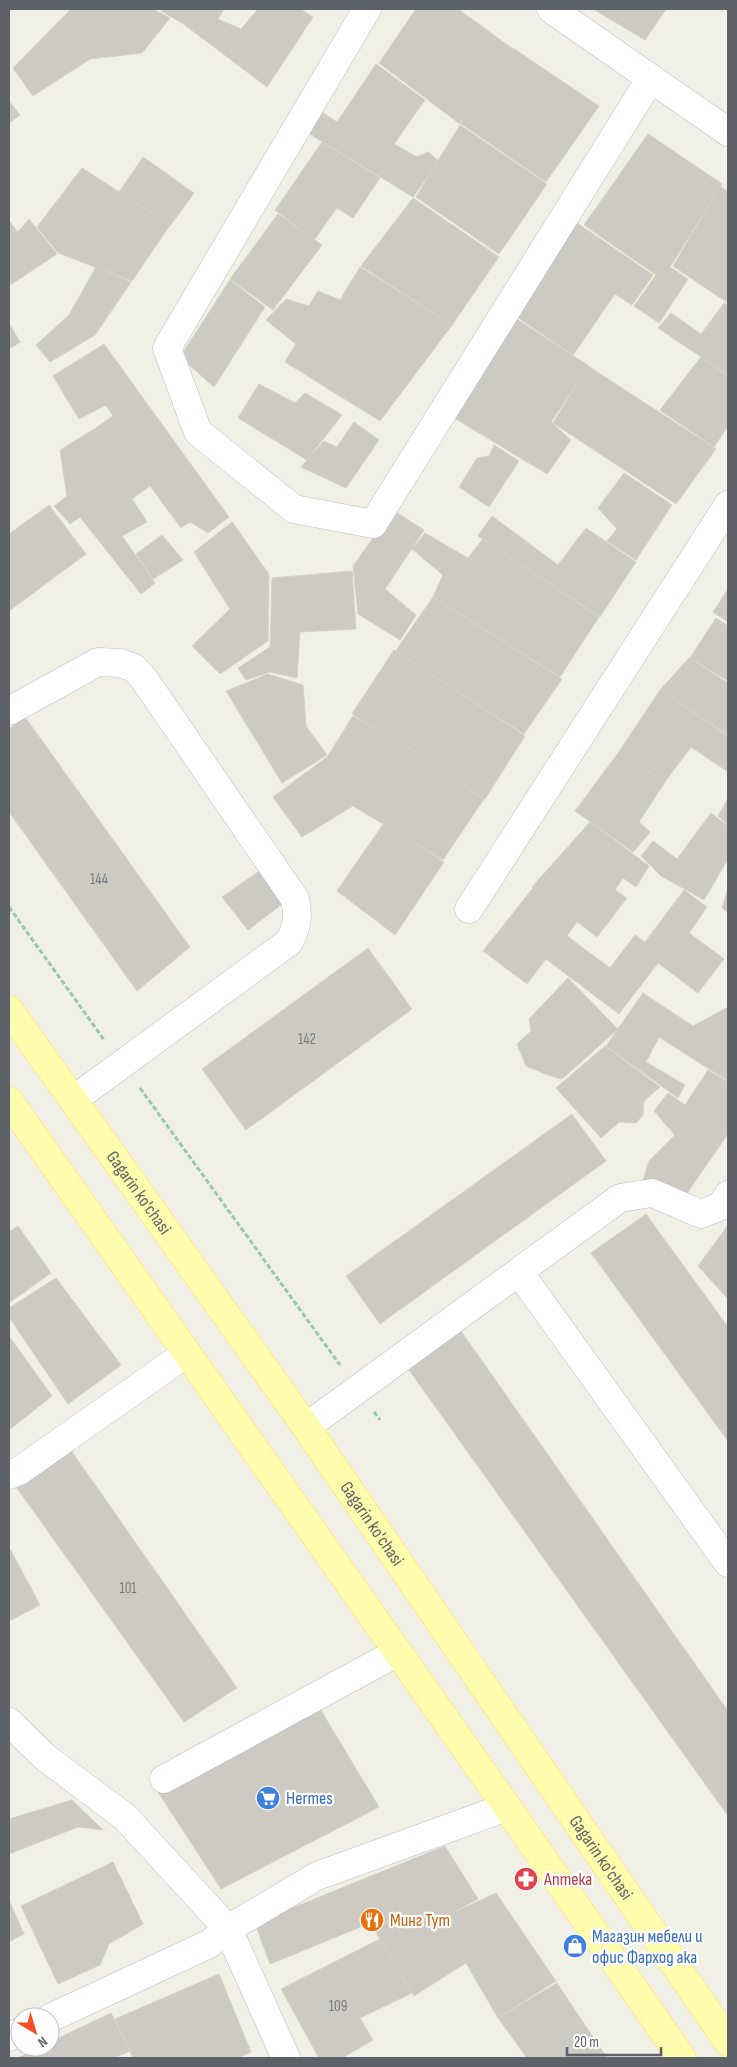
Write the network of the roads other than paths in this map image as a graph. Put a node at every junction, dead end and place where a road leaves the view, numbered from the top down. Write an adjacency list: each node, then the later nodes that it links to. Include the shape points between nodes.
1 (367, 9): 3 (street, via 167,348 198,432 294,509 373,524)
2 (551, 9): 3 (street)
3 (651, 78): 4 (street)
4 (728, 132)
5 (728, 506): 7 (street)
6 (9, 711): 9 (street, via 98,662 120,663 134,668 295,899 299,913 289,942)
7 (469, 909)
8 (9, 1010): 9 (main road, Gagarin ko'chasi)
9 (73, 1100): 14 (main road, Gagarin ko'chasi)
10 (9, 1101): 13 (main road)
11 (728, 1195): 12 (street, via 722,1206 701,1214 652,1194 620,1198)
12 (520, 1272): 14 (street); 16 (street)
13 (186, 1353): 15 (street); 17 (main road)
14 (306, 1427): 23 (main road, Gagarin ko'chasi)
15 (9, 1475)
16 (728, 1563)
17 (398, 1652): 19 (street); 20 (main road)
18 (9, 1722): 21 (street, via 46,1758 125,1817)
19 (164, 1779)
20 (507, 1807): 21 (street, via 317,1876); 25 (main road)
21 (228, 1929): 22 (street, via 209,1944); 24 (street)
22 (60, 2013)
23 (728, 2042)
24 (286, 2058)
25 (682, 2058)

